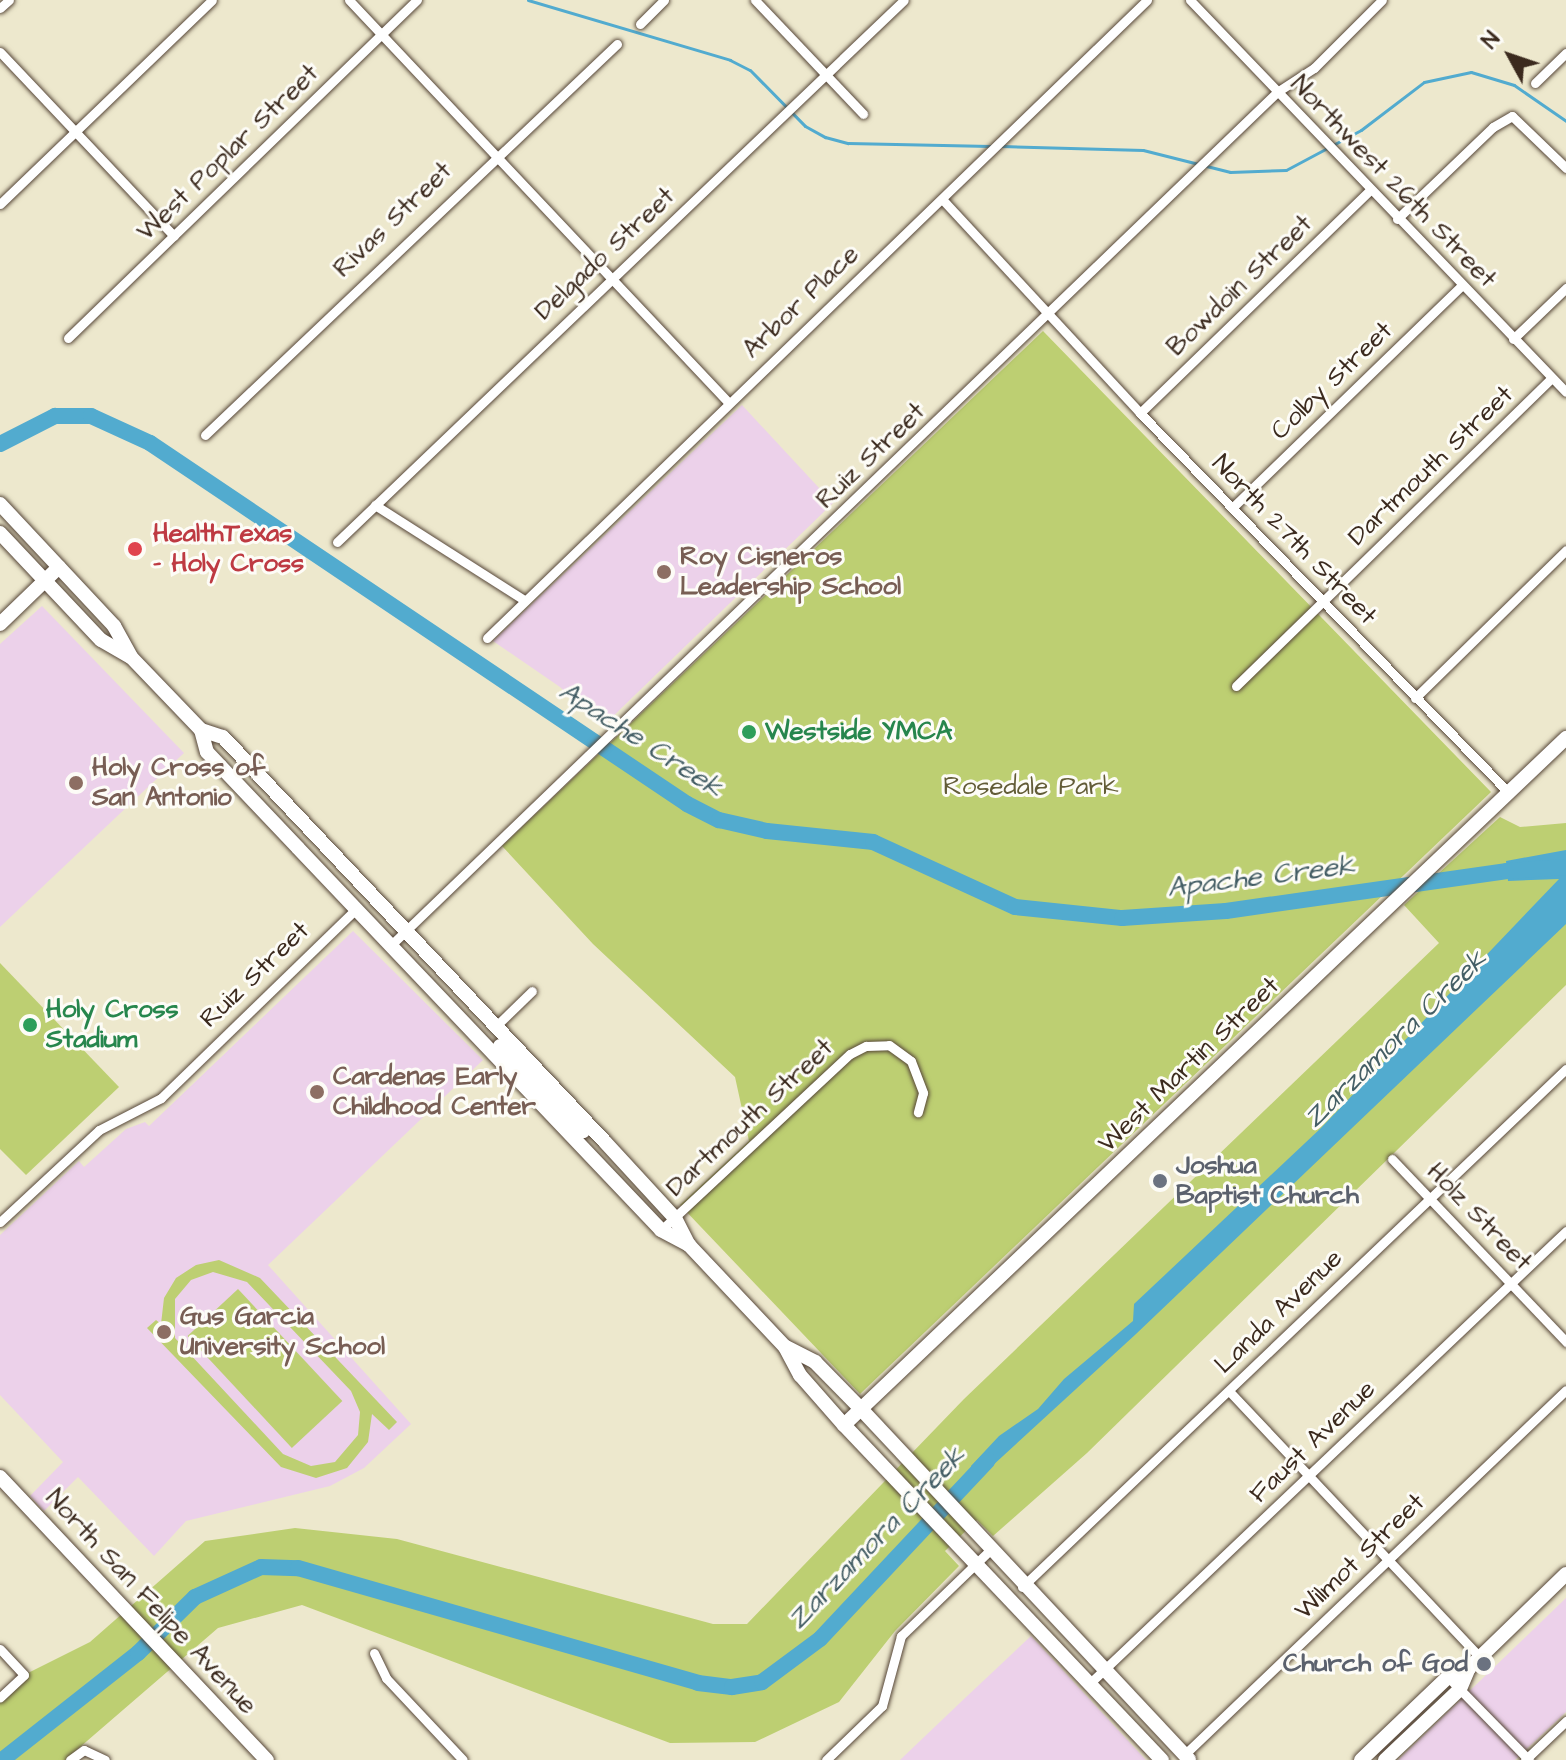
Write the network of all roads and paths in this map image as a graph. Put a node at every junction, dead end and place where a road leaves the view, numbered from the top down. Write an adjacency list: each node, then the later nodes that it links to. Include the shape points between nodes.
1 (9, 0): 11 (street)
2 (212, 0): 21 (street)
3 (349, 0): 13 (street)
4 (417, 0): 13 (street, West Poplar Street)
5 (664, 0): 12 (street)
6 (755, 0): 17 (street)
7 (904, 0): 17 (street, Delgado Street)
8 (1147, 0): 25 (street, Arbor Place)
9 (1190, 0): 19 (street, Northwest 26th Street)
10 (1382, 0): 19 (street, Ruiz Street, via 1314,68)
11 (0, 8)
12 (640, 24)
13 (382, 35): 22 (street); 28 (street, West Poplar Street)
14 (617, 44): 22 (street, Rivas Street)
15 (0, 52): 21 (street)
16 (1566, 53): 18 (street)
17 (826, 76): 20 (street); 29 (street, Delgado Street)
18 (1535, 83)
19 (1277, 92): 24 (street, Northwest 26th Street); 32 (street, Ruiz Street)
20 (863, 114)
21 (75, 132): 26 (street); 28 (street)
22 (496, 154): 29 (street); 39 (street, Rivas Street)
23 (1566, 168): 27 (street, via 1512,116 1493,127)
24 (1370, 190): 27 (street, Northwest 26th Street); 38 (street, Bowdoin Street)
25 (942, 199): 32 (street, North 27th Street); 37 (street, Arbor Place)
26 (0, 204)
27 (1397, 219): 30 (street, Northwest 26th Street)
28 (174, 236): 33 (street, West Poplar Street)
29 (611, 277): 37 (street); 41 (street, Delgado Street)
30 (1461, 286): 34 (street, Northwest 26th Street); 42 (street, Colby Street)
31 (1566, 288): 34 (street)
32 (1050, 316): 38 (street, North 27th Street); 59 (street, Ruiz Street)
33 (68, 338)
34 (1513, 339): 35 (street, Northwest 26th Street)
35 (1552, 378): 36 (street, Northwest 26th Street); 49 (street, Dartmouth Street)
36 (1566, 392)
37 (728, 402): 48 (street, Arbor Place)
38 (1140, 413): 42 (street, North 27th Street)
39 (205, 435)
40 (0, 504): 46 (main road)
41 (375, 505): 44 (street, Delgado Street); 48 (street)
42 (1233, 507): 49 (street, North 27th Street)
43 (0, 533): 47 (main road)
44 (337, 542)
45 (1566, 550): 54 (street)
46 (59, 567): 47 (main road); 52 (main road, via 114,626)
47 (45, 581): 50 (main road); 52 (main road, via 101,640)
48 (524, 600): 51 (street, Arbor Place)
49 (1324, 601): 53 (street, Dartmouth Street); 54 (street, North 27th Street)
50 (0, 624)
51 (487, 638)
52 (131, 657): 55 (main road)
53 (1236, 686)
54 (1415, 698): 57 (street, North 27th Street)
55 (201, 730): 58 (main road, via 207,752); 59 (main road, via 223,737)
56 (1566, 738): 57 (main road, West Martin Street)
57 (1509, 793): 79 (main road, West Martin Street)
58 (356, 909): 60 (main road); 70 (street, Ruiz Street, via 161,1098 99,1130)
59 (405, 932): 60 (street, Ruiz Street); 62 (main road)
60 (391, 945): 63 (main road)
61 (532, 991): 62 (street)
62 (496, 1026): 66 (main road)
63 (476, 1035): 66 (main road, via 487,1033 577,1127); 71 (main road)
64 (1566, 1069): 68 (street, Landa Avenue)
65 (918, 1112): 69 (street, Dartmouth Street, via 923,1093 911,1061 889,1045 866,1046 850,1054)
66 (605, 1142): 69 (main road)
67 (1392, 1159): 68 (street, Holz Street)
68 (1431, 1198): 74 (street, Holz Street); 78 (street, Landa Avenue)
69 (675, 1218): 71 (street, Dartmouth Street); 73 (main road)
70 (0, 1222)
71 (661, 1230): 73 (main road)
72 (1566, 1231): 74 (street, Faust Avenue)
73 (689, 1245): 76 (main road)
74 (1512, 1283): 75 (street, Holz Street); 81 (street, Faust Avenue)
75 (1566, 1342)
76 (785, 1347): 79 (main road, via 815,1362); 80 (main road, via 800,1375)
77 (1566, 1390): 84 (street, Wilmot Street)
78 (1229, 1391): 81 (street); 87 (street, Landa Avenue)
79 (861, 1409): 80 (main road, West Martin Street); 83 (main road)
80 (844, 1425): 85 (main road)
81 (1309, 1476): 84 (street); 91 (street, Faust Avenue)
82 (0, 1477): 101 (main road, North San Felipe Avenue)
83 (990, 1550): 85 (street); 87 (main road)
84 (1388, 1561): 90 (street); 97 (street, Wilmot Street)
85 (975, 1565): 93 (main road); 103 (street, via 901,1636 882,1706)
86 (1566, 1574): 90 (main road)
87 (1022, 1587): 91 (main road)
88 (0, 1649): 95 (street, via 24,1675)
89 (374, 1653): 102 (street, via 386,1678)
90 (1474, 1662): 92 (main road); 94 (main road)
91 (1103, 1671): 93 (street, Faust Avenue); 97 (main road)
92 (1448, 1677): 94 (street); 105 (main road)
93 (1089, 1684): 104 (main road)
94 (1460, 1689): 98 (street); 106 (main road)
95 (0, 1697)
96 (1566, 1721): 98 (street)
97 (1186, 1758)
98 (1527, 1759)
99 (70, 1760): 100 (street, via 84,1750)
100 (105, 1760)
101 (267, 1760)
102 (463, 1760)
103 (826, 1760)
104 (1162, 1760)
105 (1361, 1760)
106 (1385, 1760)

